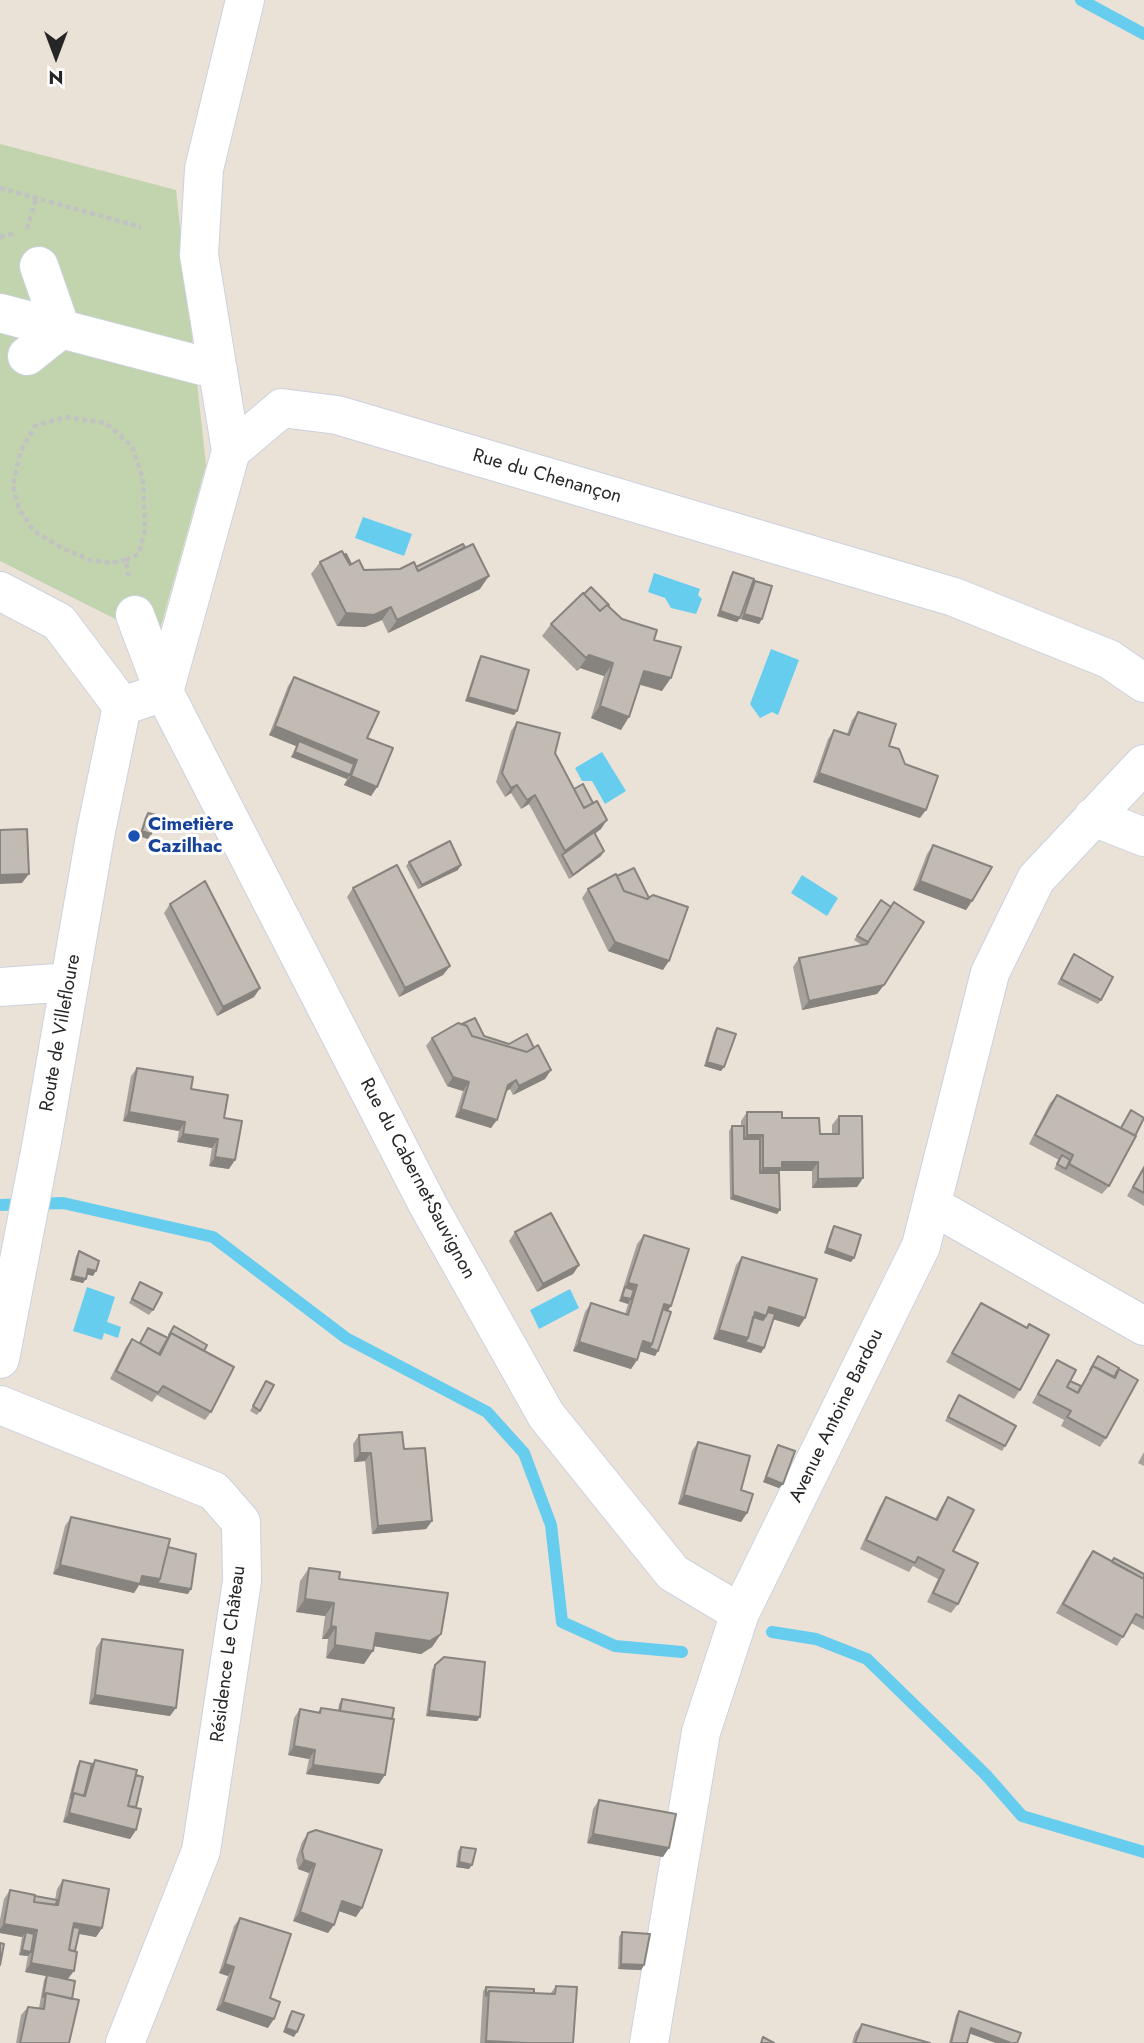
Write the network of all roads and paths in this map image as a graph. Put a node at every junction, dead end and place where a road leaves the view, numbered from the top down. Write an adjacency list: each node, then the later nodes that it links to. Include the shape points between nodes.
1 (245, 0): 10 (street, via 204,169 199,255)
2 (0, 188): 3 (path)
3 (36, 198): 4 (path); 5 (path)
4 (141, 227)
5 (27, 230)
6 (39, 266): 8 (street)
7 (0, 313): 8 (street)
8 (61, 329): 9 (street); 10 (street)
9 (27, 356)
10 (218, 370): 11 (street)
11 (232, 451): 15 (street, Rue du Chenançon, via 282,408 337,415 954,597 1109,659); 16 (street)
12 (126, 560): 12 (path, via 139,554 145,530 143,479 132,446 106,422 65,417 35,426 20,453 13,486 19,509 34,531 62,548 111,564); 14 (path)
13 (0, 591): 17 (street, via 60,622)
14 (135, 615): 16 (street, Rue du Cabernet-Sauvignon)
15 (1144, 683)
16 (163, 692): 17 (street); 27 (street, Rue du Cabernet-Sauvignon, via 428,1205 545,1415 673,1573)
17 (122, 706): 21 (street, Route de Villefloure)
18 (1144, 764): 19 (street, Avenue Antoine Bardou)
19 (1093, 817): 20 (street); 23 (street, Avenue Antoine Bardou, via 1036,878 990,973)
20 (1144, 837)
21 (70, 982): 22 (street); 25 (street, Route de Villefloure)
22 (0, 987)
23 (933, 1206): 24 (street); 27 (street, Avenue Antoine Bardou, via 920,1246)
24 (1144, 1326)
25 (0, 1359)
26 (0, 1405): 28 (street, Résidence Le Château, via 214,1491 241,1522 242,1581 201,1852)
27 (740, 1613): 29 (street, Avenue Antoine Bardou, via 701,1732)
28 (125, 2043)
29 (649, 2043)

